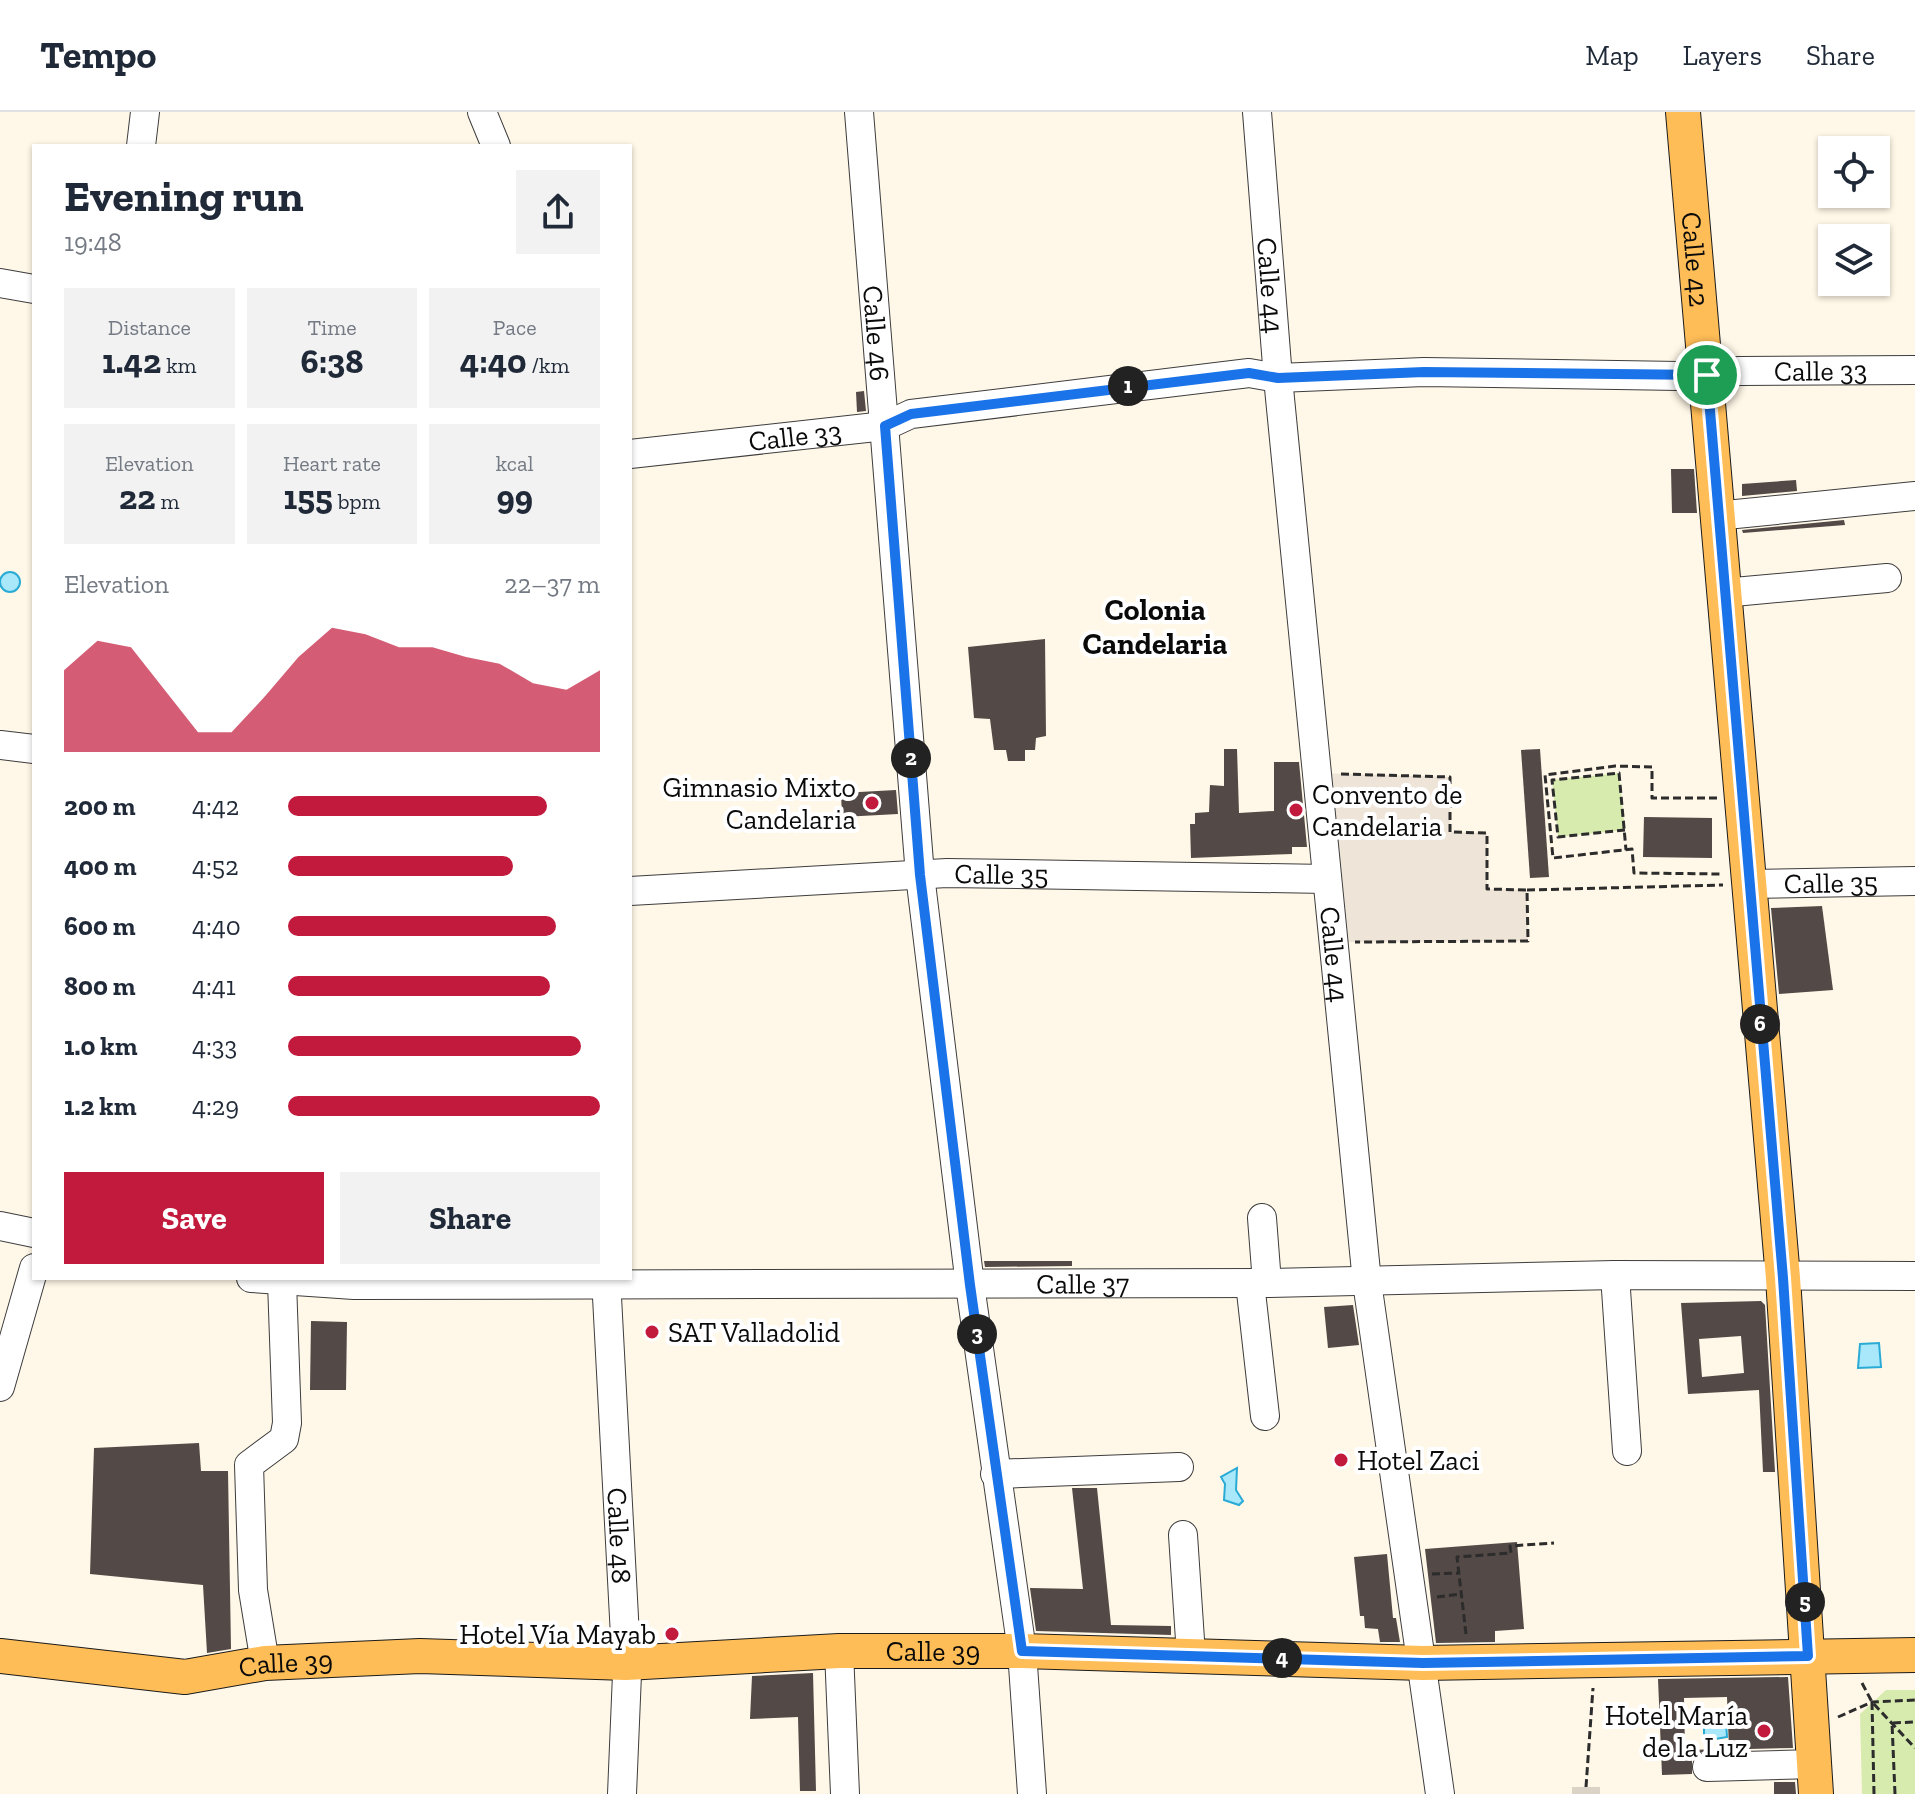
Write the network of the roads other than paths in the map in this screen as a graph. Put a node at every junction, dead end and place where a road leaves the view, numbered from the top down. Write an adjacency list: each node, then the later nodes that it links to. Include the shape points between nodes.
1 (145, 112): 6 (street)
2 (482, 112): 7 (street)
3 (859, 112): 13 (street, Calle 46)
4 (1257, 112): 12 (street, Calle 44)
5 (1683, 112): 11 (main road, Calle 42)
6 (141, 144)
7 (495, 144)
8 (0, 283): 9 (street)
9 (32, 289)
10 (1915, 370): 11 (street, Calle 33)
11 (1707, 375): 12 (street, Calle 33, via 1424,372); 16 (main road, Calle 42)
12 (1278, 378): 13 (street, Calle 33, via 1249,373 1102,389 911,414); 23 (street, Calle 44)
13 (885, 426): 14 (street, Calle 33); 22 (street, Calle 46)
14 (632, 454)
15 (1915, 496): 16 (street)
16 (1716, 516): 18 (main road, Calle 42)
17 (1887, 578): 18 (street)
18 (1723, 593): 21 (main road, Calle 42)
19 (0, 745): 20 (street)
20 (32, 749)
21 (1736, 874): 24 (street, Calle 35); 32 (main road, Calle 42)
22 (920, 875): 23 (street, Calle 35); 25 (street, Calle 35); 38 (street, Calle 46)
23 (1327, 879): 36 (street, Calle 44)
24 (1915, 881)
25 (632, 891)
26 (1262, 1218): 37 (street)
27 (0, 1226): 28 (street)
28 (32, 1233)
29 (32, 1275): 39 (street)
30 (1615, 1275): 32 (street, Calle 37); 36 (street, Calle 37); 41 (street)
31 (1915, 1276): 32 (street, Calle 37)
32 (1783, 1278): 50 (main road, Calle 42)
33 (266, 1280): 35 (street, Calle 37)
34 (606, 1281): 35 (street, Calle 37); 38 (street, Calle 37); 52 (street, Calle 48)
35 (282, 1282): 51 (street, via 287,1423 284,1439 249,1465 253,1590)
36 (1367, 1282): 37 (street, Calle 37); 53 (street, Calle 44)
37 (1258, 1283): 38 (street, Calle 37); 40 (street)
38 (970, 1285): 43 (street, Calle 46)
39 (0, 1387)
40 (1265, 1416)
41 (1627, 1451)
42 (1179, 1467): 43 (street)
43 (995, 1474): 46 (street, Calle 46)
44 (1183, 1535): 47 (street)
45 (839, 1651): 46 (main road, Calle 39); 52 (main road, Calle 39); 57 (street)
46 (1022, 1651): 47 (main road, Calle 39); 58 (street, Calle 46)
47 (1191, 1655): 53 (main road, Calle 39)
48 (1915, 1655): 50 (main road, Calle 39)
49 (0, 1656): 51 (main road, Calle 39, via 185,1677)
50 (1808, 1656): 53 (main road, Calle 39); 55 (main road, Calle 42)
51 (265, 1663): 52 (main road, Calle 39, via 420,1656)
52 (626, 1663): 56 (street, Calle 48)
53 (1423, 1663): 59 (street, Calle 44)
54 (1707, 1767): 55 (street)
55 (1815, 1779)
56 (622, 1794)
57 (845, 1794)
58 (1032, 1794)
59 (1440, 1794)

